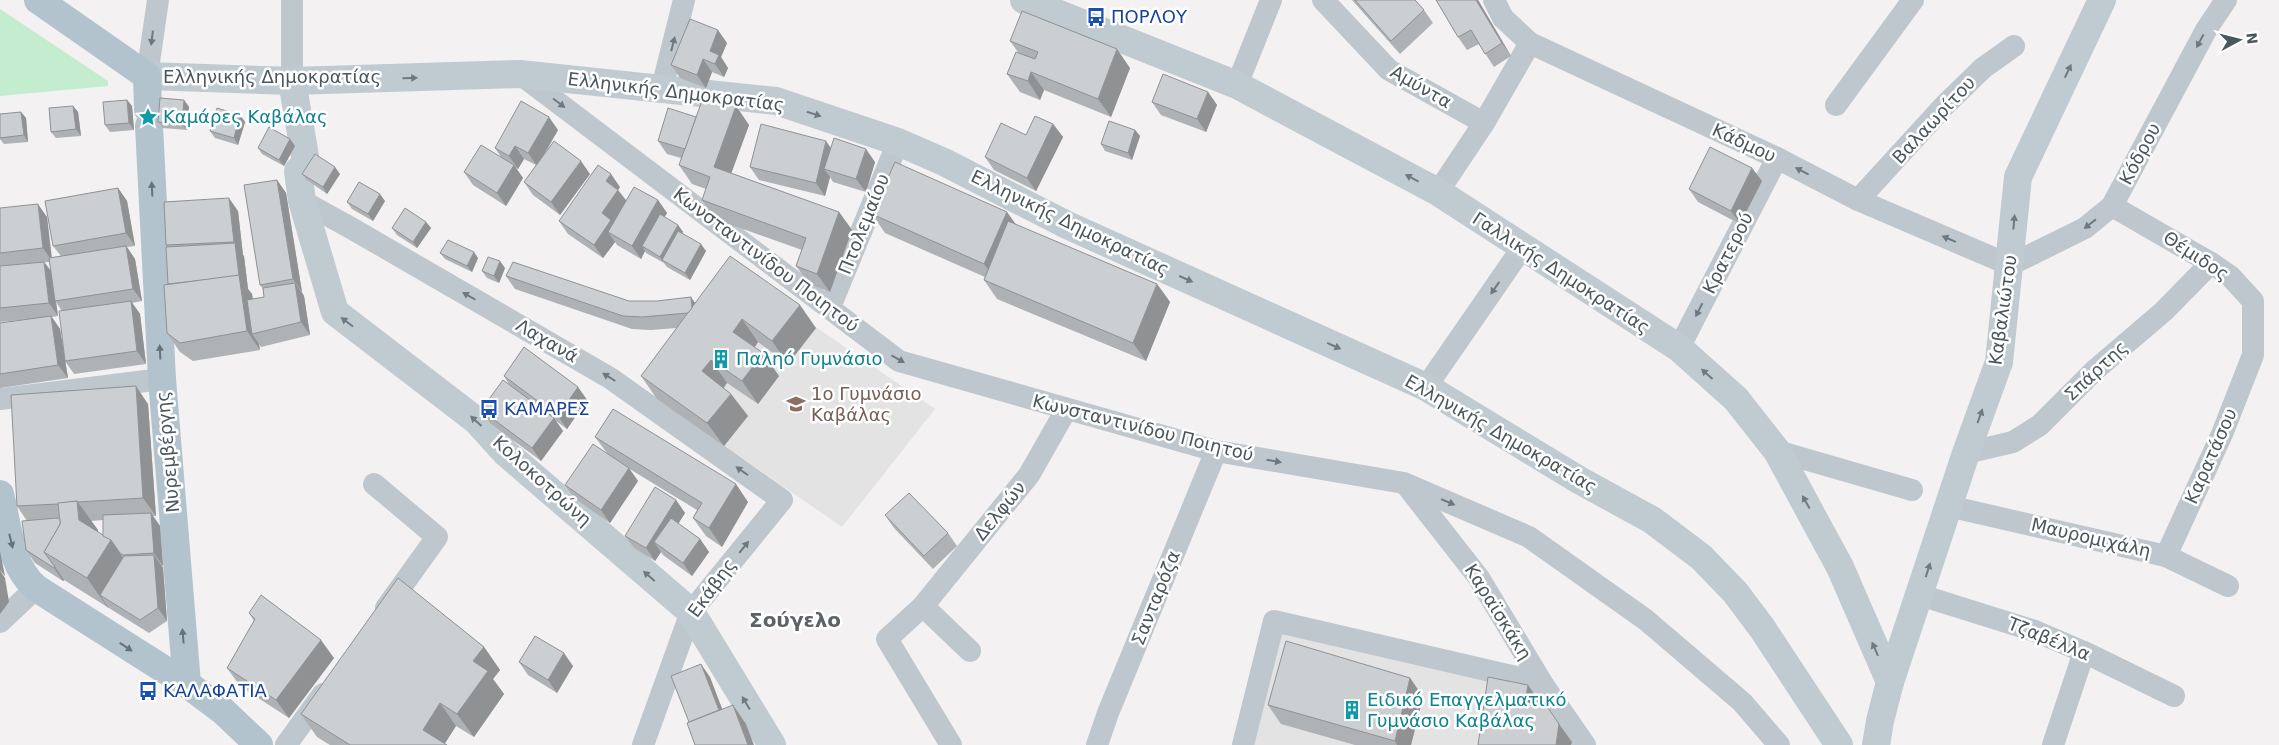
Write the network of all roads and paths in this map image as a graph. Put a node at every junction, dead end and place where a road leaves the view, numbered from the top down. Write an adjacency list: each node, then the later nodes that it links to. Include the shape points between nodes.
1 (38, 0): 15 (main road)
2 (158, 0): 15 (street, Νυρεμβέργης, one-way to 15)
3 (292, 0): 16 (street)
4 (684, 0): 18 (street, one-way to 4)
5 (1026, 0): 17 (street, Γαλλικής Δημοκρατίας)
6 (1271, 0): 17 (street)
7 (1323, 0): 20 (street, Αμύντα, via 1388,70)
8 (1494, 0): 12 (street, Κάδμου, via 1503,18)
9 (1913, 0): 19 (street)
10 (2102, 0): 29 (street, Καβαλιώτου, one-way to 10, via 2018,177)
11 (2226, 0): 26 (street, Κόδρου, one-way to 26, via 2206,30)
12 (1530, 43): 20 (street); 22 (street, Κάδμου)
13 (2014, 46): 24 (street, Βαλαωρίτου, via 1984,68 1944,106)
14 (520, 74): 16 (street, Ελληνικής Δημοκρατίας, one-way to 14); 18 (street, Ελληνικής Δημοκρατίας); 30 (street, Κωνσταντινίδου Ποιητού, one-way to 30)
15 (148, 76): 16 (street, Ελληνικής Δημοκρατίας); 33 (main road, Νυρεμβέργης, one-way to 15)
16 (292, 82): 25 (street, Κολοκοτρώνη)
17 (1238, 84): 23 (street, Γαλλικής Δημοκρατίας, one-way to 17)
18 (662, 88): 21 (street, Ελληνικής Δημοκρατίας, one-way to 21, via 776,101)
19 (1836, 104)
20 (1484, 123): 23 (street)
21 (898, 142): 30 (street, Πτολεμαίου); 34 (street, Ελληνικής Δημοκρατίας, one-way to 34, via 1068,225)
22 (1777, 158): 24 (street, Κάδμου, one-way to 22); 31 (street, Κρατερού, one-way to 31)
23 (1438, 192): 27 (street, Γαλλικής Δημοκρατίας)
24 (1858, 200): 29 (street, Κάδμου, one-way to 24)
25 (302, 201): 44 (street, Λαχανά, one-way to 25, via 610,378); 51 (street, Κολοκοτρώνη, one-way to 25, via 506,453 477,421 335,312)
26 (2112, 206): 28 (street, Θέμιδος); 29 (street, Κόδρου, one-way to 29, via 2085,228)
27 (1522, 248): 31 (street, Γαλλικής Δημοκρατίας); 34 (street, one-way to 34)
28 (2211, 263): 32 (street, Θέμιδος, via 2230,276 2253,301); 39 (street, Σπάρτης, via 2164,311 2095,370 2040,425 2013,442)
29 (2010, 265): 39 (street, Καβαλιώτου, one-way to 29, via 1999,362)
30 (830, 307): 36 (street, Κωνσταντινίδου Ποιητού, one-way to 36, via 899,361)
31 (1679, 348): 38 (street, Γαλλικής Δημοκρατίας, one-way to 31, via 1736,399)
32 (2253, 355): 46 (street, Καρατάσου, via 2222,434)
33 (162, 379): 35 (street); 58 (main road, Νυρεμβέργης, one-way to 33)
34 (1426, 387): 70 (street, Ελληνικής Δημοκρατίας, via 1579,480 1652,520 1700,557 1735,592 1762,628)
35 (0, 399)
36 (1066, 410): 37 (street, Κωνσταντινίδου Ποιητού); 50 (street, Δελφών, via 1029,475)
37 (1216, 451): 40 (street, Κωνσταντινίδου Ποιητού, one-way to 40); 66 (street, Σανταρόζα)
38 (1777, 451): 42 (street); 57 (street, Γαλλικής Δημοκρατίας, one-way to 38, via 1840,568)
39 (1966, 453): 45 (street, Καβαλιώτου)
40 (1404, 483): 59 (street, Καραϊσκάκη, via 1479,578); 69 (street, Κωνσταντινίδου Ποιητού, one-way to 69, via 1529,537 1646,620 1742,702)
41 (374, 484): 53 (street, via 437,537)
42 (1912, 490)
43 (0, 494): 48 (main road, one-way to 48, via 16,558 26,579)
44 (782, 500): 51 (street, Εκάβης, one-way to 44)
45 (1948, 506): 46 (street, Μαυρομιχάλη); 49 (street, Καβαλιώτου, one-way to 45)
46 (2166, 556): 47 (street, Μαυρομιχάλη)
47 (2228, 586)
48 (36, 588): 52 (street); 58 (main road, one-way to 58)
49 (1920, 595): 55 (street, Τζαβέλλα, via 2035,631); 57 (street, Καβαλιώτου)
50 (923, 606): 54 (street); 65 (street, Δελφών, via 887,639)
51 (691, 612): 63 (street, Εκάβης); 64 (street, Κολοκοτρώνη, one-way to 51)
52 (0, 622)
53 (375, 622)
54 (970, 651)
55 (2084, 652): 60 (street, Τζαβέλλα); 72 (street)
56 (335, 677): 62 (street)
57 (1890, 682): 71 (street)
58 (187, 684): 61 (main road, via 223,711)
59 (1542, 684): 67 (street, via 1274,621); 68 (street, Καραϊσκάκη)
60 (2174, 696)
61 (259, 745)
62 (286, 745)
63 (643, 745)
64 (772, 745)
65 (951, 745)
66 (1097, 745)
67 (1243, 745)
68 (1585, 745)
69 (1779, 745)
70 (1840, 745)
71 (1876, 745)
72 (2053, 745)

